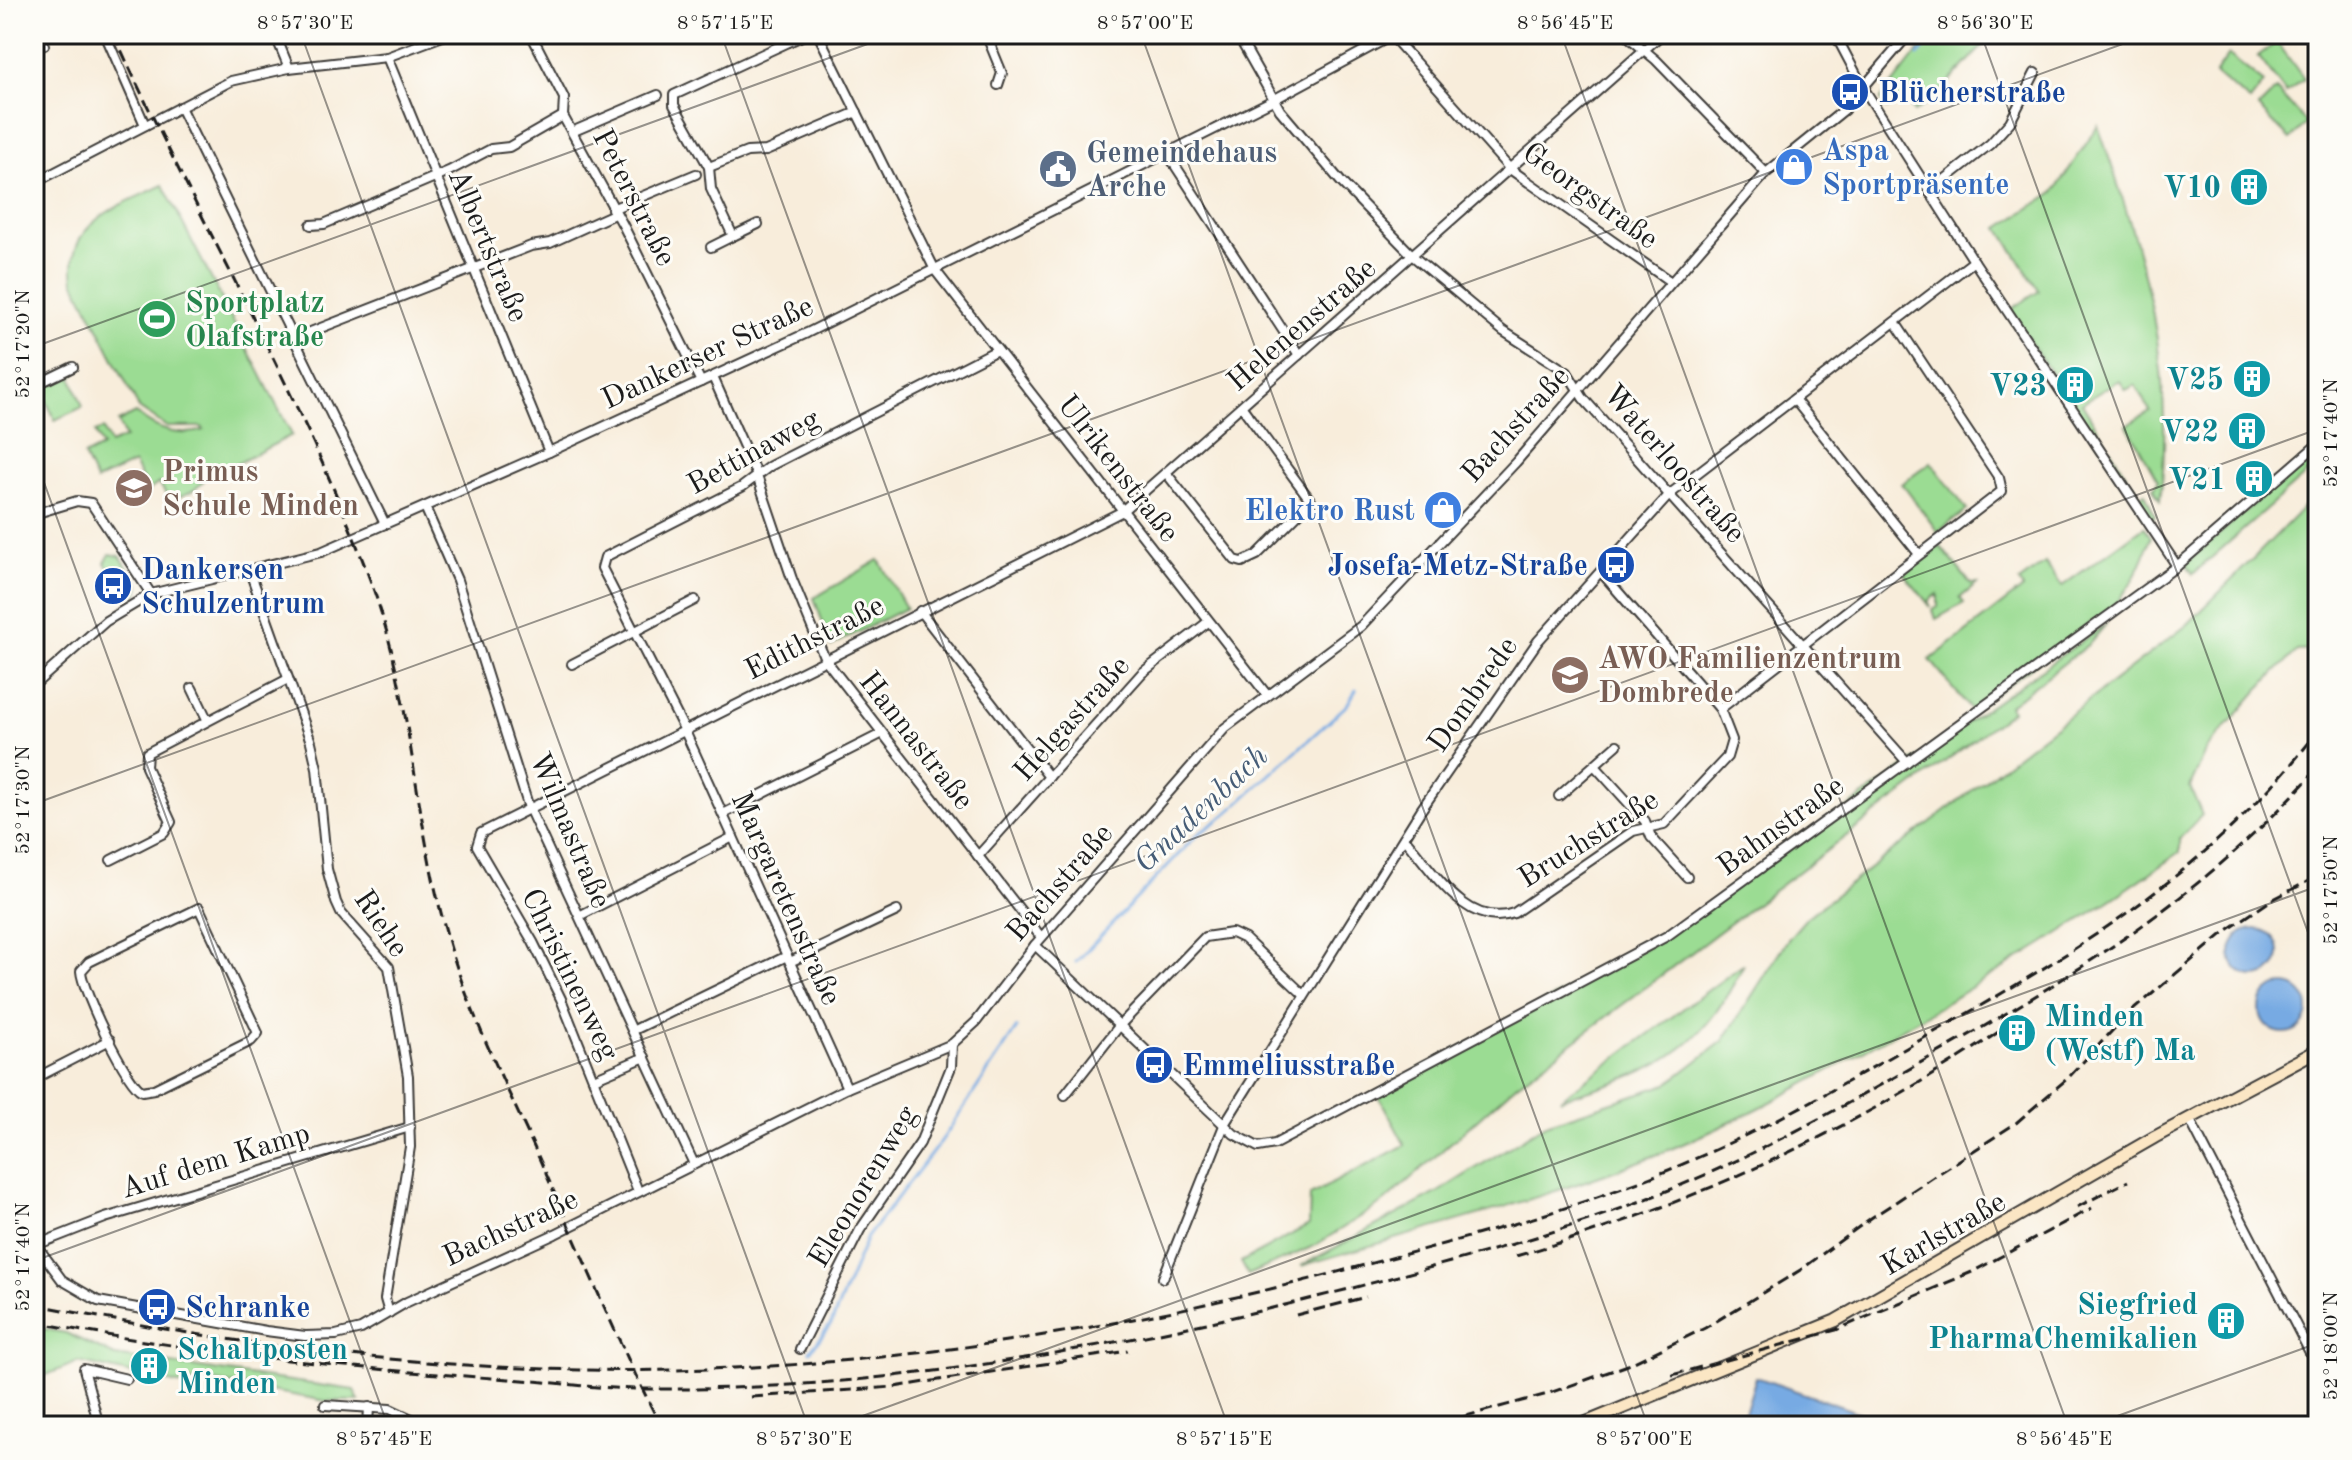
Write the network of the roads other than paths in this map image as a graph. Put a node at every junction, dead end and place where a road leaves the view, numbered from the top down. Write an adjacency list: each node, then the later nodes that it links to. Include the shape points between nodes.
1 (39, 34): 15 (street)
2 (105, 34): 27 (street)
3 (275, 34): 18 (street)
4 (448, 34): 17 (street)
5 (531, 34): 26 (street, Peterstraße, via 564,98)
6 (806, 34): 30 (street, via 674,95 685,130)
7 (818, 34): 25 (street, Ulrikenstraße)
8 (986, 34): 20 (street, via 1002,73)
9 (1237, 34): 23 (street, Waterloostraße)
10 (1625, 34): 16 (street)
11 (1662, 34): 16 (street, Helenenstraße)
12 (1835, 34): 21 (street)
13 (1909, 34): 21 (street, Bachstraße)
14 (1394, 35): 23 (street, Dankerser Straße); 31 (street, Georgstraße)
15 (44, 45)
16 (1645, 50): 31 (street, Helenenstraße); 32 (street)
17 (387, 57): 18 (street); 34 (street, Albertstraße)
18 (289, 68): 24 (street, via 231,81)
19 (2035, 73): 36 (street, via 2010,122)
20 (998, 85)
21 (1864, 89): 32 (street, Bachstraße); 36 (street)
22 (658, 95): 28 (street)
23 (1273, 100): 29 (street, Dankerser Straße); 42 (street, Waterloostraße, via 1342,183)
24 (180, 107): 27 (street); 48 (street)
25 (857, 112): 30 (street, via 766,151 747,152); 45 (street, Ulrikenstraße)
26 (563, 116): 28 (street, Peterstraße); 34 (street, via 509,147 491,149)
27 (145, 125): 35 (street)
28 (574, 131): 37 (street, Peterstraße)
29 (1167, 153): 45 (street, Dankerser Straße); 50 (street)
30 (709, 167): 40 (street, via 711,189)
31 (1510, 169): 42 (street, Helenenstraße); 46 (street, Georgstraße)
32 (1766, 173): 46 (street, Bachstraße)
33 (696, 174): 37 (street)
34 (434, 178): 39 (street); 44 (street, Albertstraße)
35 (34, 183)
36 (1929, 192): 43 (street)
37 (613, 211): 44 (street, via 550,243); 54 (street, Peterstraße)
38 (758, 224): 40 (street)
39 (311, 225)
40 (733, 236): 41 (street)
41 (711, 247)
42 (1414, 257): 50 (street, Helenenstraße); 55 (street, Waterloostraße, via 1503,331 1567,372)
43 (1974, 261): 47 (street, Dombrede); 68 (street)
44 (474, 269): 48 (street); 59 (street, Albertstraße)
45 (935, 270): 49 (street, Ulrikenstraße); 52 (street, Dankerser Straße)
46 (1671, 282): 55 (street, Bachstraße)
47 (1895, 322): 56 (street, Dombrede); 67 (street, via 2003,487)
48 (295, 338): 66 (street)
49 (997, 350): 61 (street, Bettinaweg); 64 (street, Ulrikenstraße)
50 (1299, 355): 57 (street, Helenenstraße)
51 (73, 367): 53 (street)
52 (713, 377): 54 (street, Dankerser Straße); 61 (street, Hannastraße)
53 (34, 380)
54 (701, 382): 59 (street, Dankerser Straße)
55 (1580, 388): 62 (street, Waterloostraße, via 1583,398); 82 (street, Bachstraße, via 1361,626)
56 (1794, 399): 62 (street, Dombrede); 67 (street)
57 (1242, 407): 60 (street, Helenenstraße); 60 (street, via 1311,501 1257,555 1235,560)
58 (2318, 444): 68 (street, Bahnstraße)
59 (549, 452): 63 (street, Dankerser Straße)
60 (1167, 474): 64 (street, Helenenstraße)
61 (757, 476): 75 (street, Bettinaweg, via 605,557 602,568); 77 (street, Hannastraße)
62 (1670, 494): 70 (street, Dombrede); 76 (street, Waterloostraße)
63 (425, 507): 66 (street, Dankerser Straße); 92 (street, Wilmastraße, via 457,580)
64 (1121, 512): 73 (street, Edithstraße); 74 (street, Ulrikenstraße)
65 (34, 514): 71 (street, via 77,501 91,503)
66 (385, 524): 69 (street, Dankerser Straße, via 321,552)
67 (1919, 554): 76 (street)
68 (2177, 566): 88 (street, Bahnstraße)
69 (249, 569): 71 (street, Dankerser Straße); 79 (street, Riehe)
70 (1601, 572): 83 (street); 96 (street, Dombrede, via 1529,654)
71 (151, 594): 80 (street, Dankerser Straße, via 106,621)
72 (695, 600): 75 (street)
73 (920, 611): 77 (street, Edithstraße); 90 (street)
74 (1208, 622): 82 (street, Ulrikenstraße); 90 (street, Helgastraße, via 1142,673)
75 (633, 632): 78 (street); 85 (street, Bettinaweg)
76 (1804, 644): 83 (street); 88 (street, Waterloostraße)
77 (825, 659): 85 (street, Edithstraße); 86 (street, Hannastraße)
78 (572, 664)
79 (288, 679): 84 (street); 118 (street, Riehe, via 317,768 327,869 336,902 389,967 408,1076)
80 (34, 685)
81 (192, 688): 84 (street)
82 (1267, 695): 102 (street, Bachstraße, via 1225,728)
83 (1720, 709): 94 (street, Bruchstraße, via 1732,740 1727,757 1664,824)
84 (207, 719): 98 (street, via 147,753 144,760 171,815 169,828)
85 (684, 729): 92 (street, Edithstraße); 93 (street, Margaretenstraße)
86 (881, 734): 93 (street); 97 (street, Hannastraße)
87 (1617, 745): 89 (street)
88 (1907, 762): 117 (street, Bahnstraße, via 1667,936 1548,1000 1275,1144 1247,1144)
89 (1595, 766): 91 (street); 94 (street)
90 (1049, 777): 97 (street, Helgastraße)
91 (1559, 796)
92 (529, 808): 101 (street, Wilmastraße); 112 (street, Christinenweg, via 481,833 477,846 533,942)
93 (723, 814): 95 (street, Margaretenstraße)
94 (1648, 827): 96 (street, Bruchstraße, via 1633,831 1501,918 1465,906); 99 (street)
95 (733, 837): 101 (street); 104 (street, Margaretenstraße)
96 (1404, 838): 105 (street, Dombrede)
97 (978, 856): 102 (street, Hannastraße)
98 (111, 860)
99 (1687, 877)
100 (897, 911): 104 (street)
101 (581, 915): 107 (street, Wilmastraße)
102 (1041, 937): 103 (street, Bachstraße)
103 (1035, 945): 106 (street); 109 (street, Bachstraße, via 976,1022)
104 (788, 959): 107 (street); 114 (street, Margaretenstraße)
105 (1303, 994): 106 (street, via 1245,939 1219,932 1193,947); 117 (street, Dombrede)
106 (1120, 1025): 115 (street); 117 (street)
107 (634, 1030): 111 (street, Wilmastraße)
108 (110, 1040): 108 (street, via 142,1091 256,1038 256,1024 199,908 84,966 82,982); 113 (street)
109 (952, 1044): 114 (street, Bachstraße); 124 (street, Eleonorenweg, via 951,1067 920,1143 860,1230)
110 (2318, 1050): 116 (street, Karlstraße)
111 (645, 1057): 112 (street); 119 (street, Wilmastraße)
112 (596, 1078): 120 (street, Christinenweg)
113 (34, 1079)
114 (847, 1088): 119 (street, Bachstraße)
115 (1065, 1095)
116 (2189, 1118): 125 (street); 134 (street, Karlstraße, via 1835,1321)
117 (1225, 1123): 122 (street, Dombrede)
118 (410, 1127): 121 (street, Auf dem Kamp); 123 (street, Riehe, via 385,1299)
119 (694, 1164): 120 (street, Bachstraße)
120 (638, 1191): 123 (street, Bachstraße)
121 (35, 1244): 123 (street, Bachstraße, via 62,1280 112,1305 314,1337 361,1329)
122 (1163, 1278)
123 (389, 1313)
124 (800, 1349)
125 (2318, 1368)
126 (127, 1379): 131 (street, via 84,1369)
127 (325, 1405): 128 (street)
128 (369, 1407): 132 (street); 133 (street, via 390,1409 420,1423)
129 (34, 1418): 130 (street)
130 (38, 1426)
131 (99, 1426)
132 (368, 1426)
133 (464, 1426)
134 (1578, 1426)

